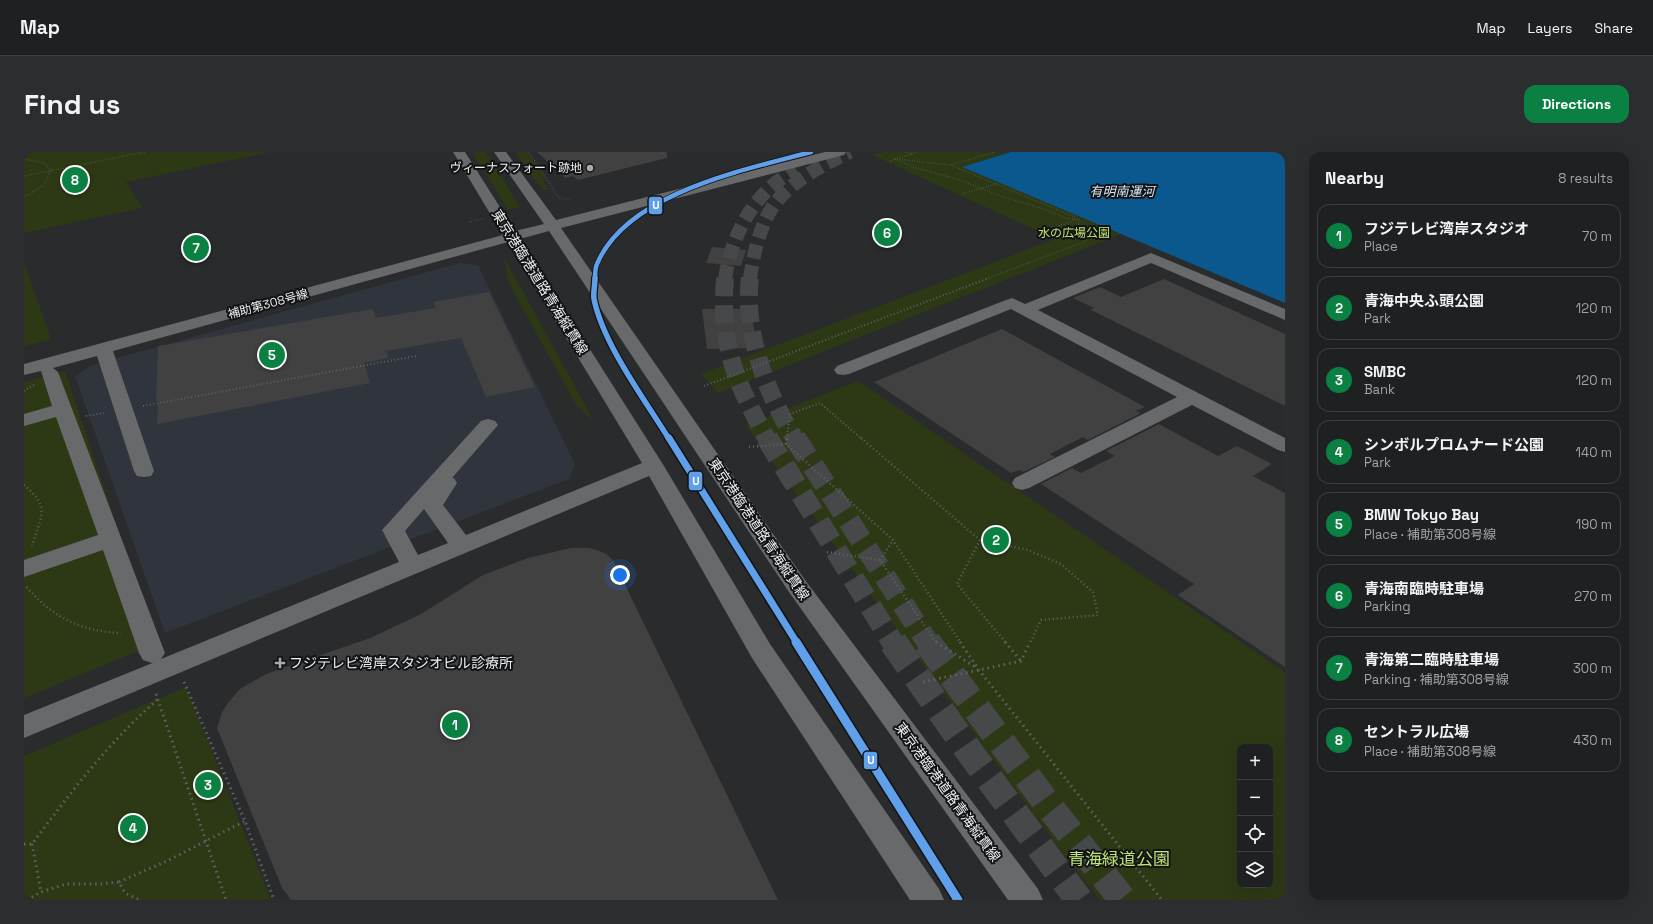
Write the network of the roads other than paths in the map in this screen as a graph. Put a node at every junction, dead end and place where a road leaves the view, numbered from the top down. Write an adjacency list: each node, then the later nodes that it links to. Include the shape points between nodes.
1 (459, 152): 6 (street, 東京港臨港道路青海縦貫線)
2 (500, 152): 5 (street, 東京港臨港道路青海縦貫線)
3 (840, 152): 5 (street)
4 (728, 168): 5 (street)
5 (550, 222): 6 (street); 28 (street, 東京港臨港道路青海縦貫線, via 797,586)
6 (510, 233): 9 (street, 補助第308号線); 10 (street, 補助第308号線); 18 (street, 東京港臨港道路青海縦貫線)
7 (1018, 306): 8 (street, via 1151,258); 12 (street); 14 (street)
8 (1285, 316)
9 (103, 348): 11 (street, 補助第308号線); 19 (street)
10 (24, 357)
11 (24, 370)
12 (843, 370)
13 (49, 372): 15 (street)
14 (1192, 397): 17 (street); 20 (street)
15 (64, 414): 16 (street); 21 (street)
16 (24, 420)
17 (1285, 446)
18 (654, 466): 22 (street); 27 (street, 東京港臨港道路青海縦貫線, via 762,651)
19 (144, 471)
20 (1022, 483)
21 (110, 538): 23 (street); 25 (street)
22 (461, 546): 24 (street); 24 (street, via 432,505 488,425 393,530)
23 (27, 559)
24 (412, 566): 26 (street)
25 (152, 653)
26 (24, 727)
27 (928, 900)
28 (1028, 900)

